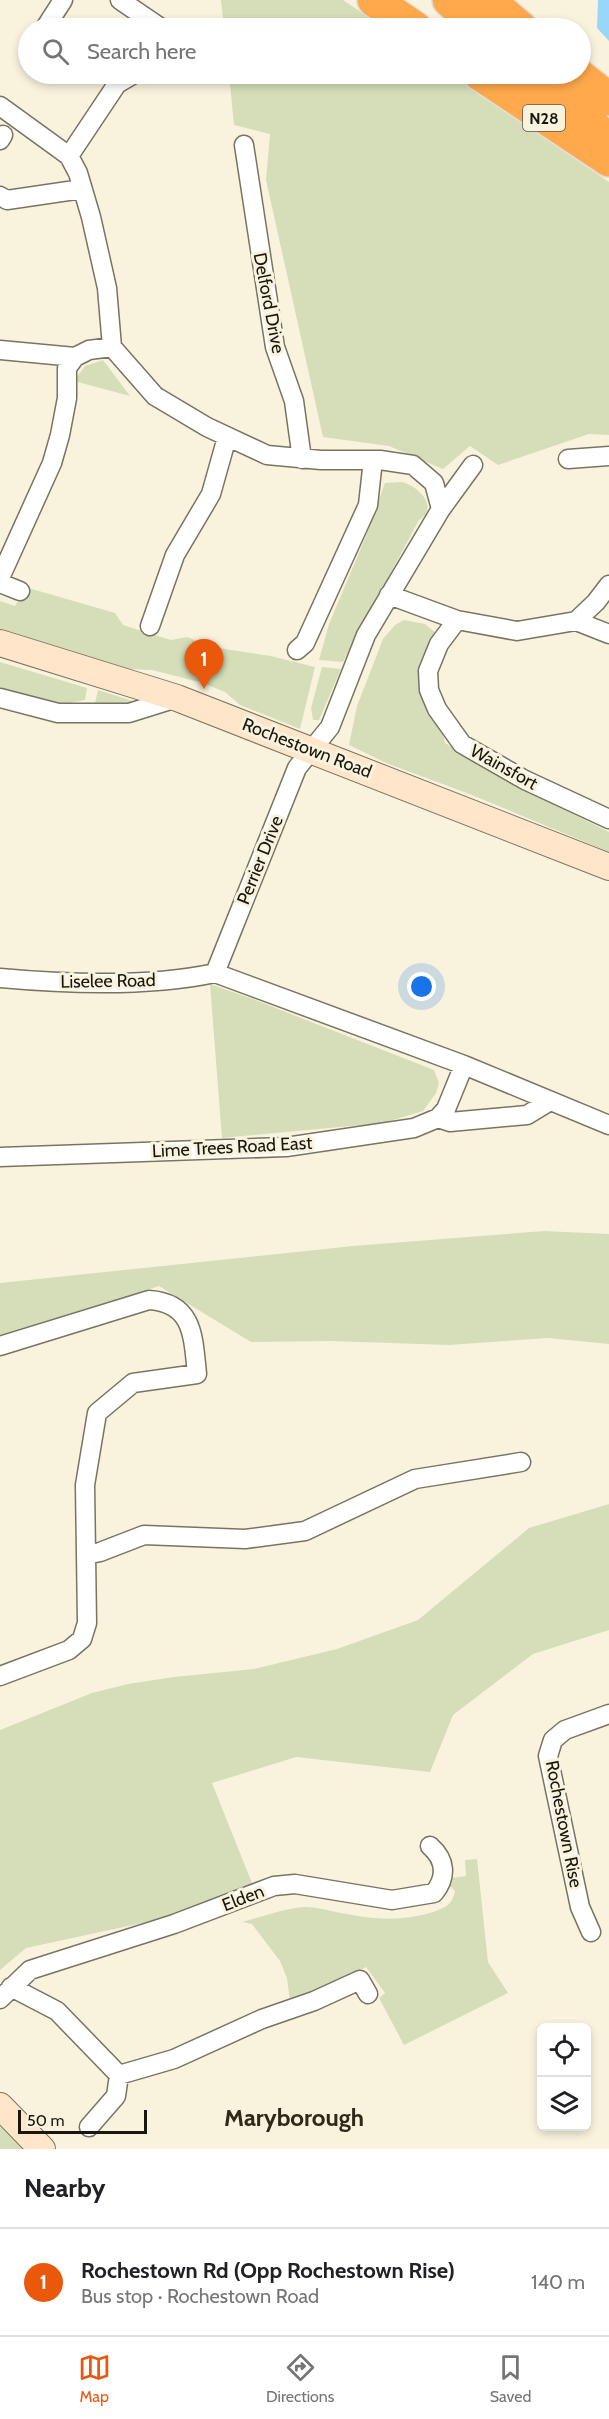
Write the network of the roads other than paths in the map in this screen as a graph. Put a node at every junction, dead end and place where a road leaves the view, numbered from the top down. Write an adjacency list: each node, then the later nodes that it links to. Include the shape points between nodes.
1 (63, 0): 7 (street)
2 (120, 0): 8 (street)
3 (374, 0): 9 (highway)
4 (449, 0): 10 (highway)
5 (489, 0): 11 (highway)
6 (513, 0): 12 (highway)
7 (51, 18)
8 (146, 18)
9 (400, 18)
10 (470, 18)
11 (510, 18)
12 (531, 18)
13 (591, 80): 18 (highway)
14 (117, 84): 22 (street)
15 (495, 84): 23 (highway, N28)
16 (544, 84): 20 (highway, N28)
17 (590, 84): 18 (highway)
18 (608, 98)
19 (0, 106): 22 (street)
20 (609, 140)
21 (244, 145): 31 (street, Delford Drive, via 275,347 294,401)
22 (69, 156): 24 (street)
23 (609, 160)
24 (82, 189): 25 (street, via 7,200); 26 (street, via 106,288)
25 (0, 196)
26 (112, 348): 28 (street, via 89,350); 29 (street, via 156,396)
27 (0, 350): 28 (street)
28 (75, 357): 36 (street, via 67,368 67,398 51,463)
29 (226, 437): 31 (street, via 267,455); 43 (street, via 211,494 175,555)
30 (609, 456): 32 (street)
31 (302, 459): 33 (street)
32 (568, 459)
33 (373, 460): 35 (street, via 413,465 434,483); 46 (street, via 368,505 305,643)
34 (474, 465): 35 (street, Perrier Drive)
35 (441, 508): 40 (street, Perrier Drive)
36 (0, 578)
37 (0, 583): 39 (street)
38 (609, 585): 42 (street)
39 (20, 591)
40 (389, 595): 41 (street); 49 (street, Perrier Drive, via 366,635 330,727)
41 (457, 620): 42 (street, via 517,631); 50 (street, Wainsfort, via 439,644 428,671 429,690 437,709 462,744 525,780)
42 (576, 621): 44 (street)
43 (150, 626)
44 (609, 634)
45 (0, 644): 48 (main road, Rochestown Road)
46 (297, 650)
47 (0, 698): 48 (street, via 58,713 129,713)
48 (177, 698): 49 (main road, Rochestown Road)
49 (311, 749): 51 (main road, Rochestown Road); 52 (street, Perrier Drive, via 297,768)
50 (609, 819)
51 (609, 867)
52 (215, 973): 53 (street, Liselee Road, via 143,982); 54 (street)
53 (0, 978)
54 (464, 1065): 55 (street); 56 (street, via 446,1109)
55 (549, 1101): 56 (street, via 527,1115 450,1122); 57 (street)
56 (438, 1118): 58 (street, Lime Trees Road East, via 414,1128 286,1147)
57 (609, 1125)
58 (0, 1157)
59 (0, 1346): 61 (street, via 148,1300 165,1301 179,1309 189,1323 197,1374 132,1383 97,1413 85,1485)
60 (521, 1462): 61 (street, via 416,1479 305,1531 245,1539 144,1536)
61 (86, 1555): 62 (street, via 87,1623 82,1639 69,1650)
62 (0, 1676)
63 (609, 1714): 65 (street, Rochestown Rise, via 565,1730 553,1740 548,1756 580,1906)
64 (430, 1846): 66 (street, Elden, via 439,1854 444,1867 442,1883 435,1893 392,1900 295,1884 274,1886 30,1970)
65 (591, 1932)
66 (6, 1993): 68 (street, Elden, via 57,2011)
67 (368, 1994): 68 (street, via 360,1980 174,2059)
68 (119, 2075): 70 (street, via 116,2096)
69 (0, 2106): 71 (main road)
70 (89, 2127)
71 (42, 2149)

